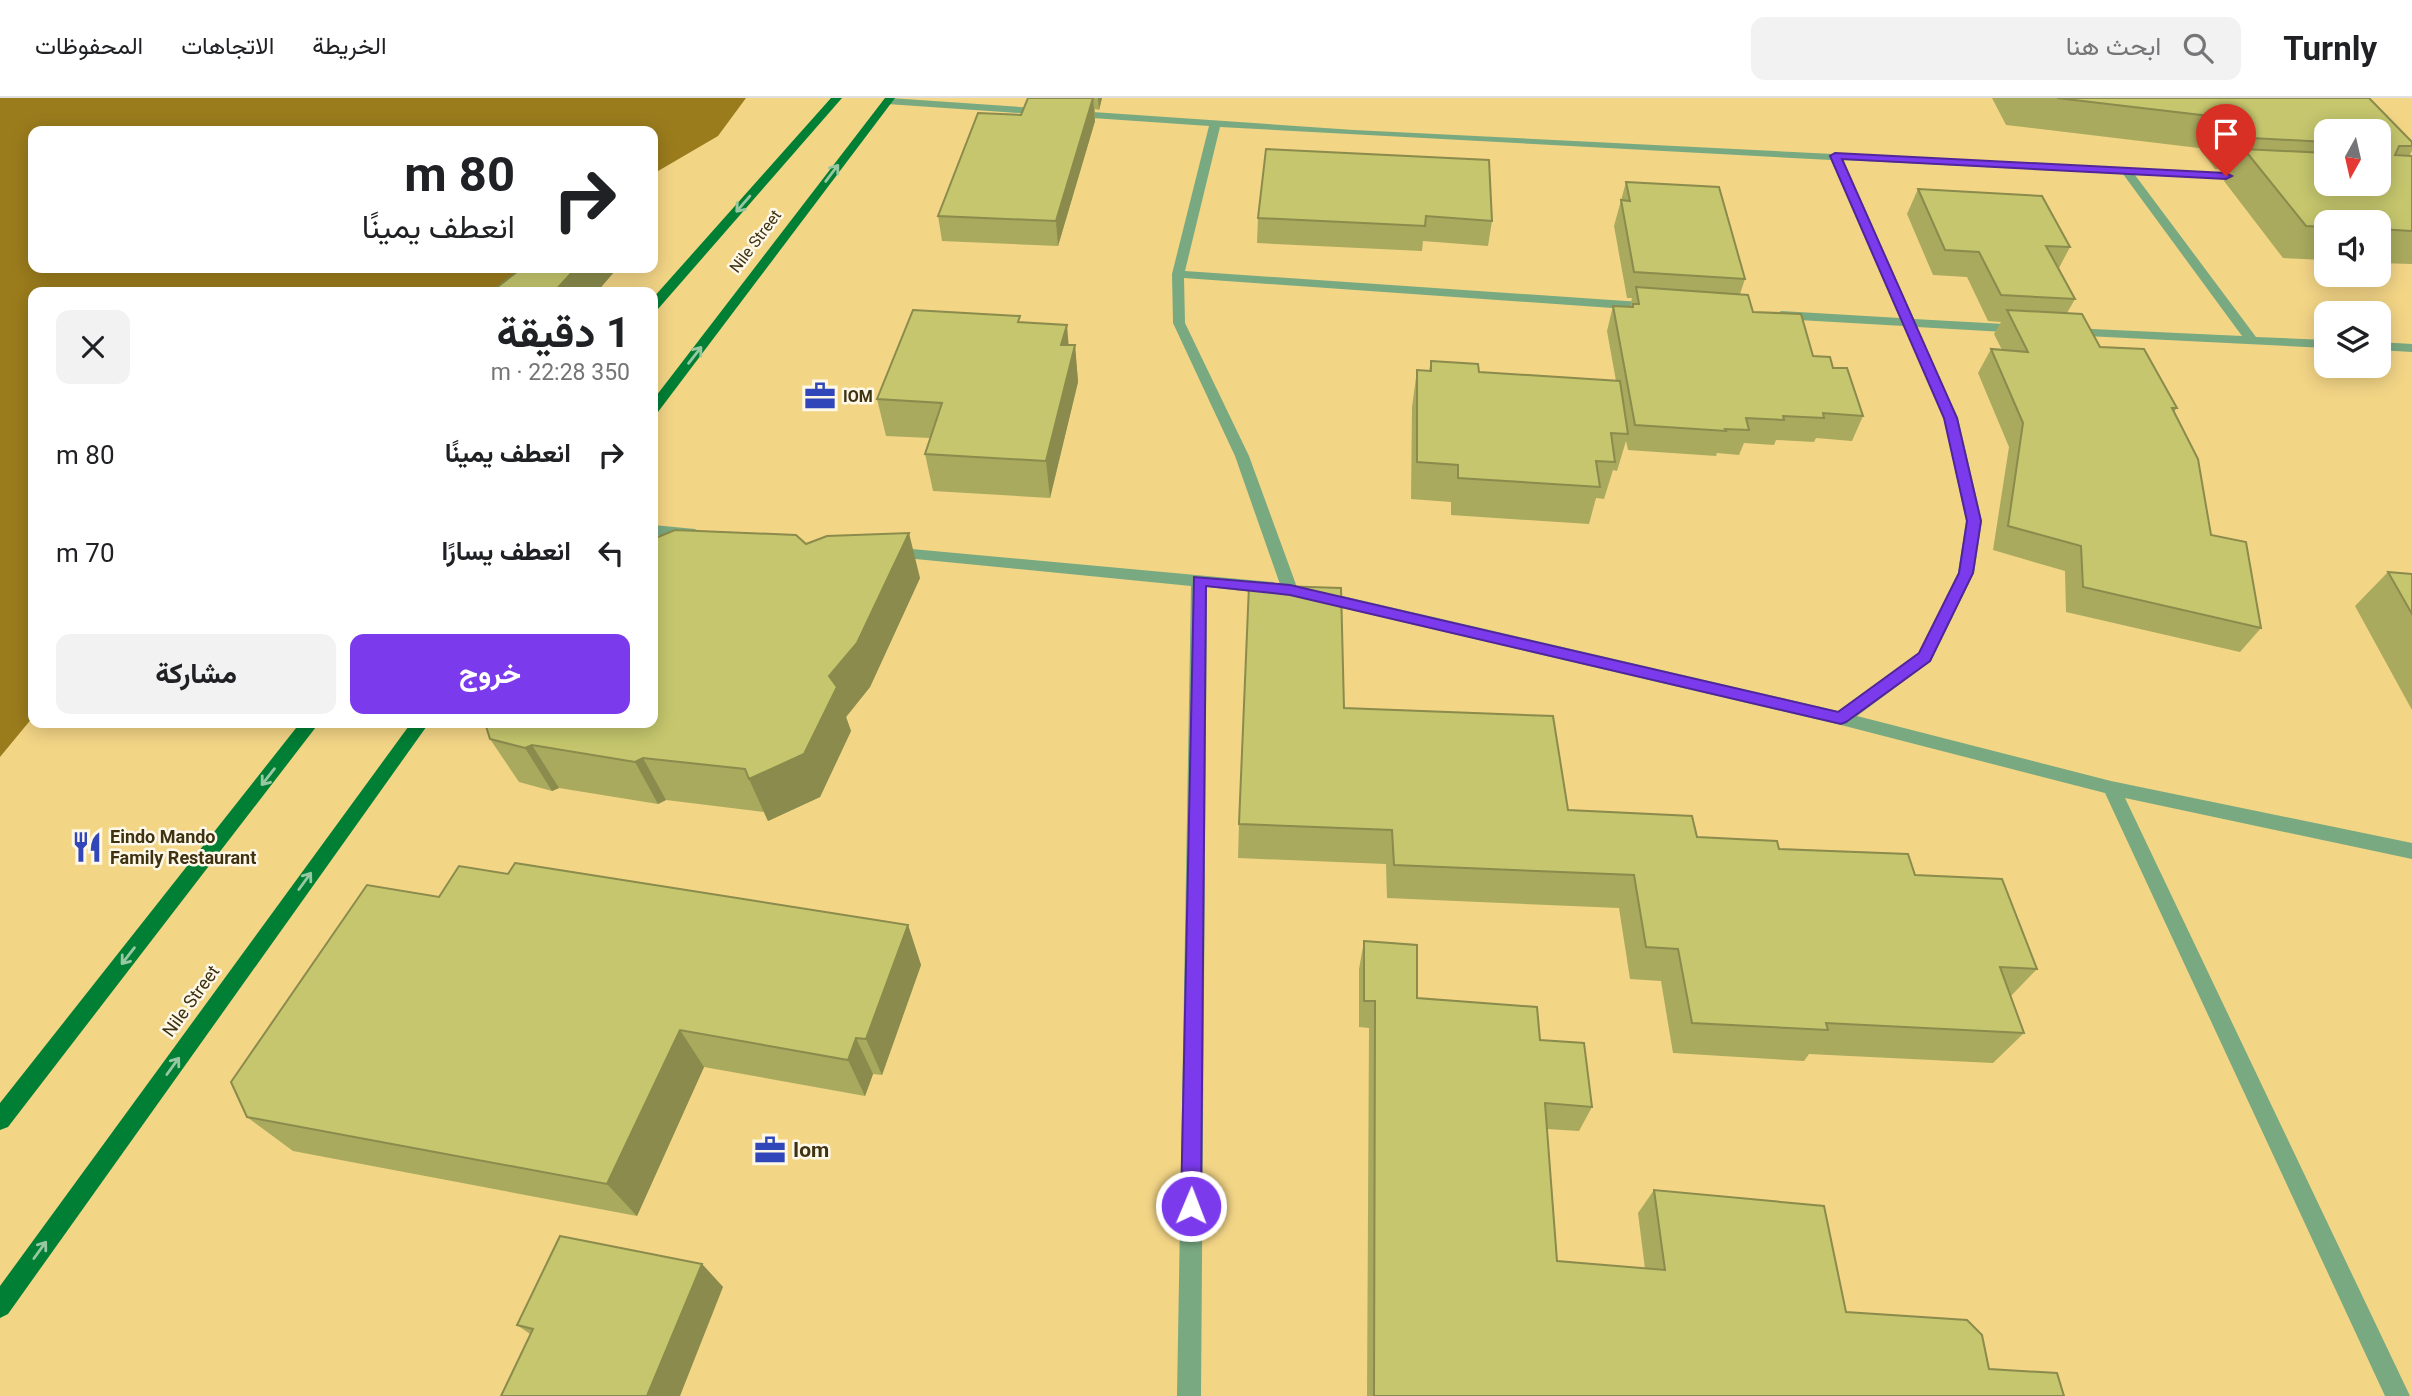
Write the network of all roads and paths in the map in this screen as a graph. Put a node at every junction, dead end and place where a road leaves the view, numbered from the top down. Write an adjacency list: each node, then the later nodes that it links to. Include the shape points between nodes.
1 (837, 98): 8 (main road, Nile Street, one-way to 8)
2 (888, 100): 3 (street); 18 (main road, Nile Street, one-way to 2)
3 (1215, 124): 4 (street); 7 (street)
4 (1835, 156): 5 (street); 11 (street)
5 (2127, 172): 6 (street); 14 (street)
6 (2259, 178)
7 (1178, 274): 9 (street); 23 (street, via 1180,323 1242,456)
8 (658, 300)
9 (1675, 308)
10 (1772, 314): 11 (street)
11 (1910, 324): 12 (street); 24 (street, via 1951,418 1974,521 1966,573 1925,657)
12 (2033, 330)
13 (2060, 331): 14 (street)
14 (2252, 340): 15 (street)
15 (2314, 343)
16 (2391, 347): 17 (street)
17 (2412, 348)
18 (658, 402)
19 (658, 530): 20 (street)
20 (708, 535)
21 (874, 550): 22 (street)
22 (1199, 581): 23 (street); 31 (street)
23 (1290, 590): 24 (street)
24 (1841, 718): 27 (street)
25 (306, 728): 29 (main road, one-way to 29)
26 (415, 728): 30 (main road, Nile Street, one-way to 26)
27 (2111, 788): 28 (street); 32 (street)
28 (2412, 851)
29 (0, 1120)
30 (0, 1306)
31 (1189, 1396)
32 (2398, 1396)

